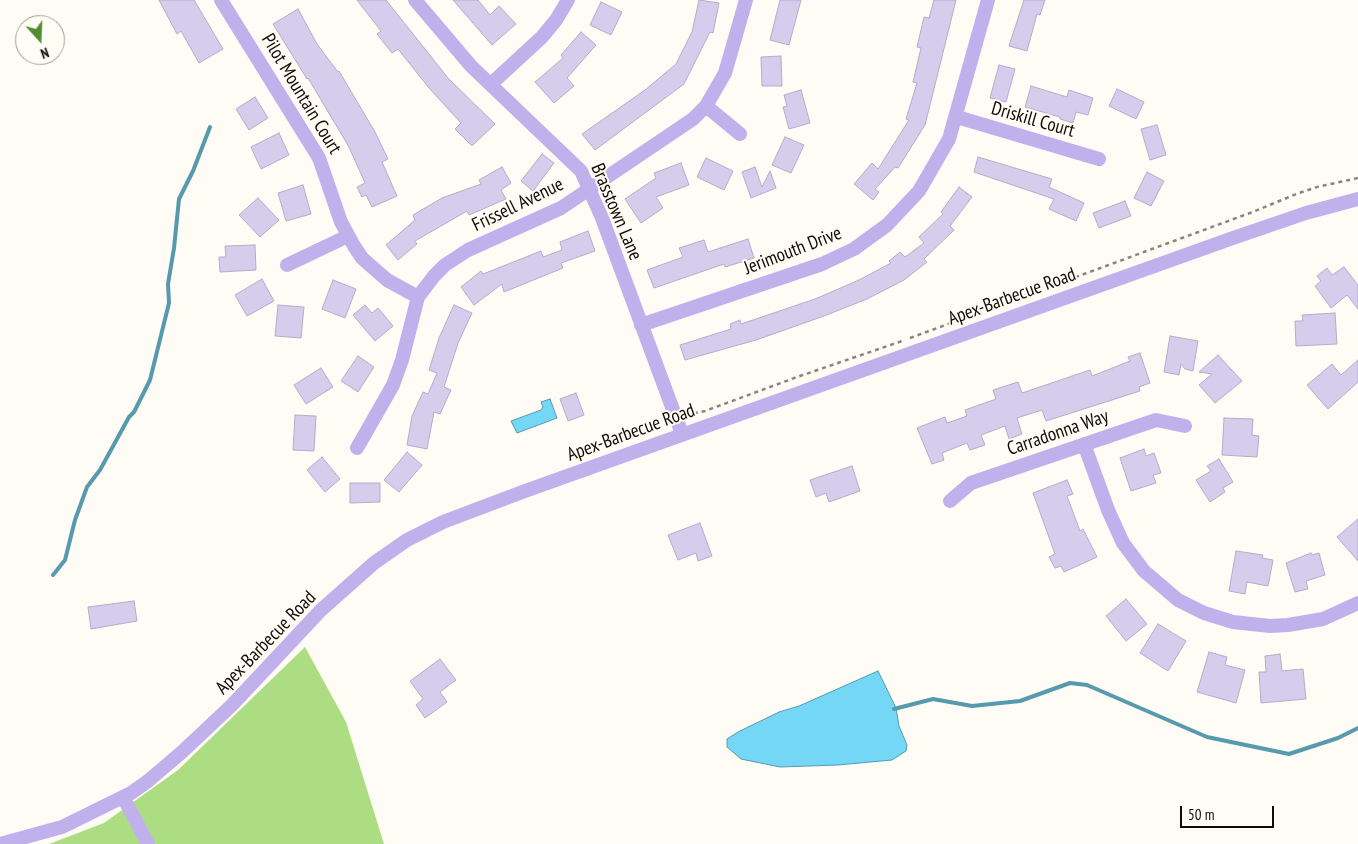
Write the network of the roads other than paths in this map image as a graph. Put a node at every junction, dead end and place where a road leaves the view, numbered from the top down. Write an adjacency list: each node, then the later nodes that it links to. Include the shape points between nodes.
1 (221, 0): 13 (street, Pilot Mountain Court, via 319,158)
2 (415, 0): 6 (street, Brasstown Lane, via 453,48)
3 (568, 0): 6 (street, via 542,37)
4 (746, 0): 7 (street, Frissell Avenue, via 732,55 717,90)
5 (988, 0): 8 (street, Jerimouth Drive)
6 (490, 84): 11 (street, Brasstown Lane, via 574,162)
7 (706, 106): 9 (street); 11 (street, Frissell Avenue, via 679,129)
8 (957, 118): 10 (street, Driskill Court); 16 (street, Jerimouth Drive, via 940,157 919,191 887,225 854,249 822,264)
9 (740, 134)
10 (1098, 159)
11 (589, 189): 15 (street, Frissell Avenue, via 543,218 457,256 434,276); 16 (street, Brasstown Lane)
12 (1358, 199): 18 (street, Apex-Barbecue Road, via 1233,238)
13 (348, 236): 14 (street); 15 (street, Pilot Mountain Court, via 362,258 386,280)
14 (287, 265)
15 (418, 297): 20 (street, Frissell Avenue, via 393,385)
16 (641, 325): 18 (street, Brasstown Lane)
17 (1184, 426): 19 (street, Carradonna Way, via 1156,420)
18 (682, 434): 23 (street, Apex-Barbecue Road, via 452,518 407,540 374,563 321,610 232,705 182,752)
19 (1084, 444): 21 (street, Carradonna Way, via 971,483); 22 (street, via 1123,543 1144,571 1178,600 1233,622 1270,626 1323,619)
20 (357, 448)
21 (950, 501)
22 (1358, 603)
23 (123, 797): 24 (street, Apex-Barbecue Road, via 62,827); 25 (street)
24 (0, 844)
25 (148, 844)

